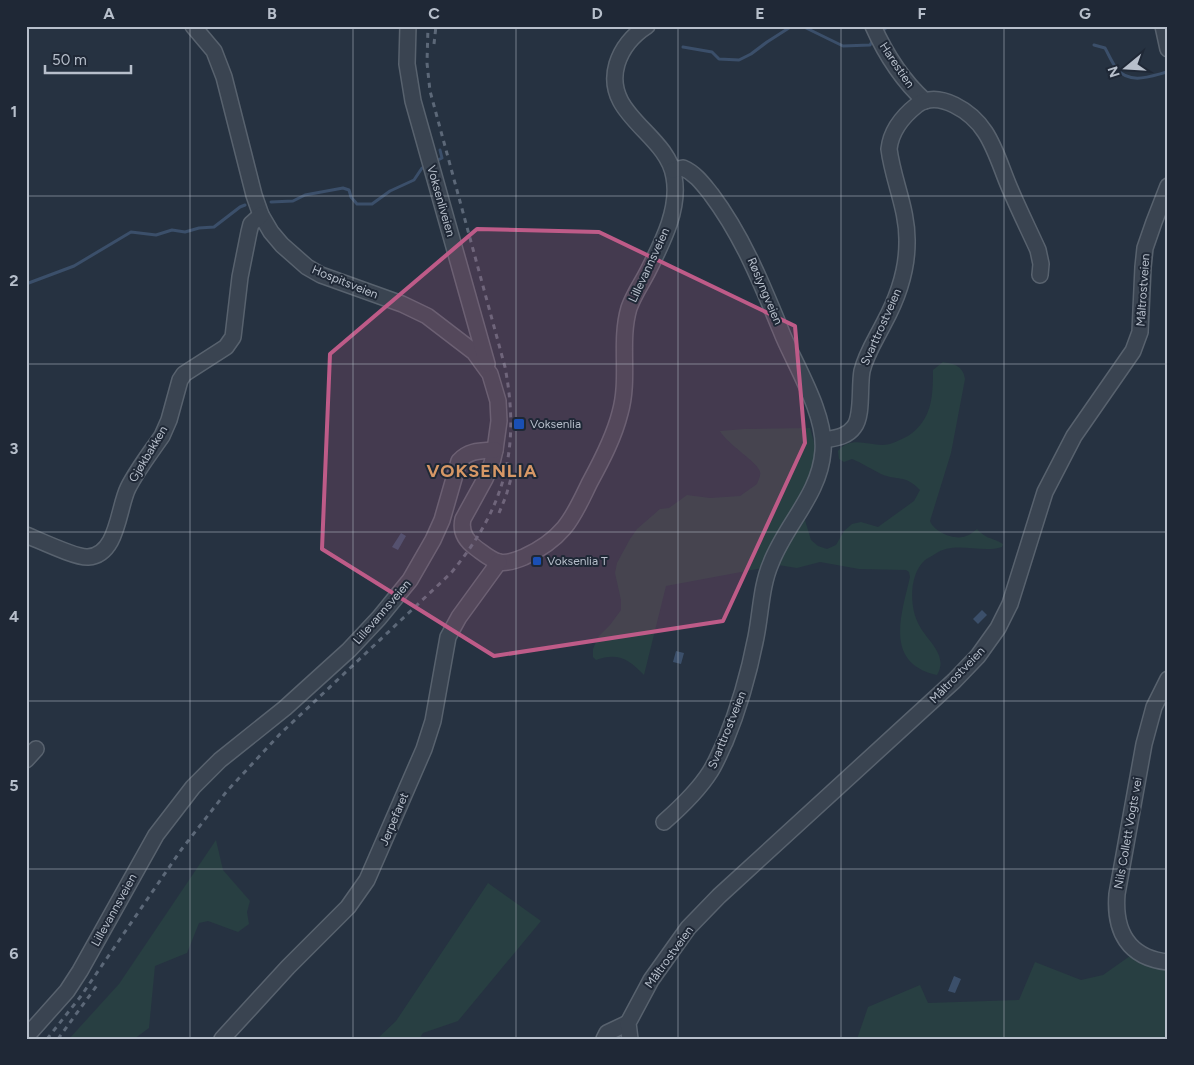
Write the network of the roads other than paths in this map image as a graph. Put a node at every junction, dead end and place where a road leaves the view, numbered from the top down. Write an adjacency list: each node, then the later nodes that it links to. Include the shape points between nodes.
1 (193, 26): 10 (street, Hospitsveien, via 214,51 224,77)
2 (408, 26): 12 (street, Voksenliveien, via 407,64 413,101)
3 (647, 26): 8 (street, Lillevannsveien, via 623,51 616,69 615,87 623,106 663,151)
4 (873, 26): 7 (street, Harestien, via 904,79)
5 (1163, 26): 6 (street)
6 (1168, 49)
7 (925, 101): 11 (street, via 940,101 958,107 984,130 1038,250); 13 (street, Svarttrostveien, via 907,114 890,139 890,157 906,227 906,255 901,281 886,321 865,361 858,420 846,434)
8 (673, 170): 13 (street, Røslyngveien, via 683,168 696,176 740,238 815,407); 16 (street, Lillevannsveien, via 675,195 671,216 629,309 624,395 604,456 563,529 530,554 514,561)
9 (1168, 186): 20 (street, Måltrostveien, via 1145,248 1142,316 1137,342 1074,436 1045,492 1010,604 994,634 978,656 944,690 688,928 651,980)
10 (261, 215): 12 (street, Hospitsveien, via 282,245 307,267 427,316 474,352); 15 (street, Gjøkbakken, via 251,224 247,239 233,337 226,347 184,374 180,380 166,427 127,489 110,541 99,553 88,557)
11 (1040, 275)
12 (490, 374): 14 (street, Hospitsveien, via 498,401)
13 (824, 440): 18 (street, Svarttrostveien, via 822,465 815,484 779,543 767,571 745,685 725,740 711,771 683,806)
14 (495, 450): 16 (street, via 489,471 462,527 470,543); 21 (street, Lillevannsveien, via 472,452 459,461 433,540 410,580 380,618 311,685 220,760 173,811 156,834 80,971 52,1010)
15 (26, 535)
16 (499, 562): 22 (street, Jerpefaret, via 448,637 439,694 427,740 367,880 348,907)
17 (1168, 679): 19 (street, Nils Collett Vogts vei, via 1154,707 1144,744 1116,913 1123,934 1135,951)
18 (664, 822)
19 (1168, 962)
20 (628, 1023): 23 (street, via 608,1033); 24 (street)
21 (26, 1037)
22 (222, 1039)
23 (604, 1039)
24 (630, 1039)

